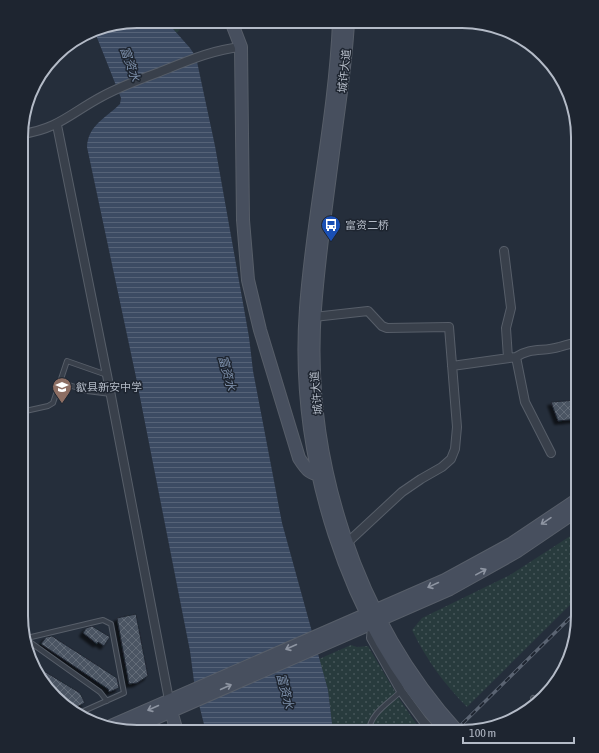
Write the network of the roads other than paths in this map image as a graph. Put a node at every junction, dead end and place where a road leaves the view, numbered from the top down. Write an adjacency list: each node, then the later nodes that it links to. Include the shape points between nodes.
1 (234, 28): 4 (main road)
2 (339, 28): 17 (main road, 城许大道, via 305,327 311,438)
3 (347, 28): 8 (main road, 城许大道)
4 (241, 47): 5 (street, via 197,56 115,89); 17 (main road, via 243,220 250,291 299,458 308,472)
5 (57, 125): 6 (street); 12 (street)
6 (28, 133)
7 (504, 251): 10 (street, via 511,308 506,328)
8 (314, 317): 11 (street, via 368,311 387,328 449,327); 17 (main road, 城许大道, via 315,390)
9 (571, 343): 10 (street, via 524,351)
10 (512, 358): 11 (street); 16 (street, via 524,402)
11 (452, 366): 20 (street, via 457,427 455,449 451,459 402,492)
12 (107, 375): 13 (lane, via 67,361); 14 (street)
13 (60, 382): 14 (lane, via 87,391); 15 (lane, via 53,403)
14 (111, 394): 26 (street)
15 (28, 410)
16 (552, 453)
17 (323, 474): 20 (main road, 城许大道); 21 (main road, 城许大道, via 333,530 352,578)
18 (571, 503): 21 (main road, one-way to 21, via 490,556)
19 (571, 515): 21 (main road, one-way to 19, via 450,589 539,538)
20 (348, 543): 21 (main road, 城许大道)
21 (375, 617): 24 (street, via 371,638); 26 (main road); 33 (main road, 城许大道, via 408,683); 34 (main road, 城许大道, via 419,683)
22 (31, 638): 25 (lane, via 103,620 109,622 112,626 124,693)
23 (31, 642): 25 (lane, via 100,692)
24 (402, 691): 31 (lane, via 373,718); 32 (street)
25 (107, 701): 27 (lane)
26 (170, 706): 28 (main road, one-way to 28); 29 (main road); 30 (main road)
27 (84, 711)
28 (118, 723)
29 (137, 725)
30 (174, 725)
31 (369, 725)
32 (426, 725)
33 (441, 725)
34 (452, 725)

